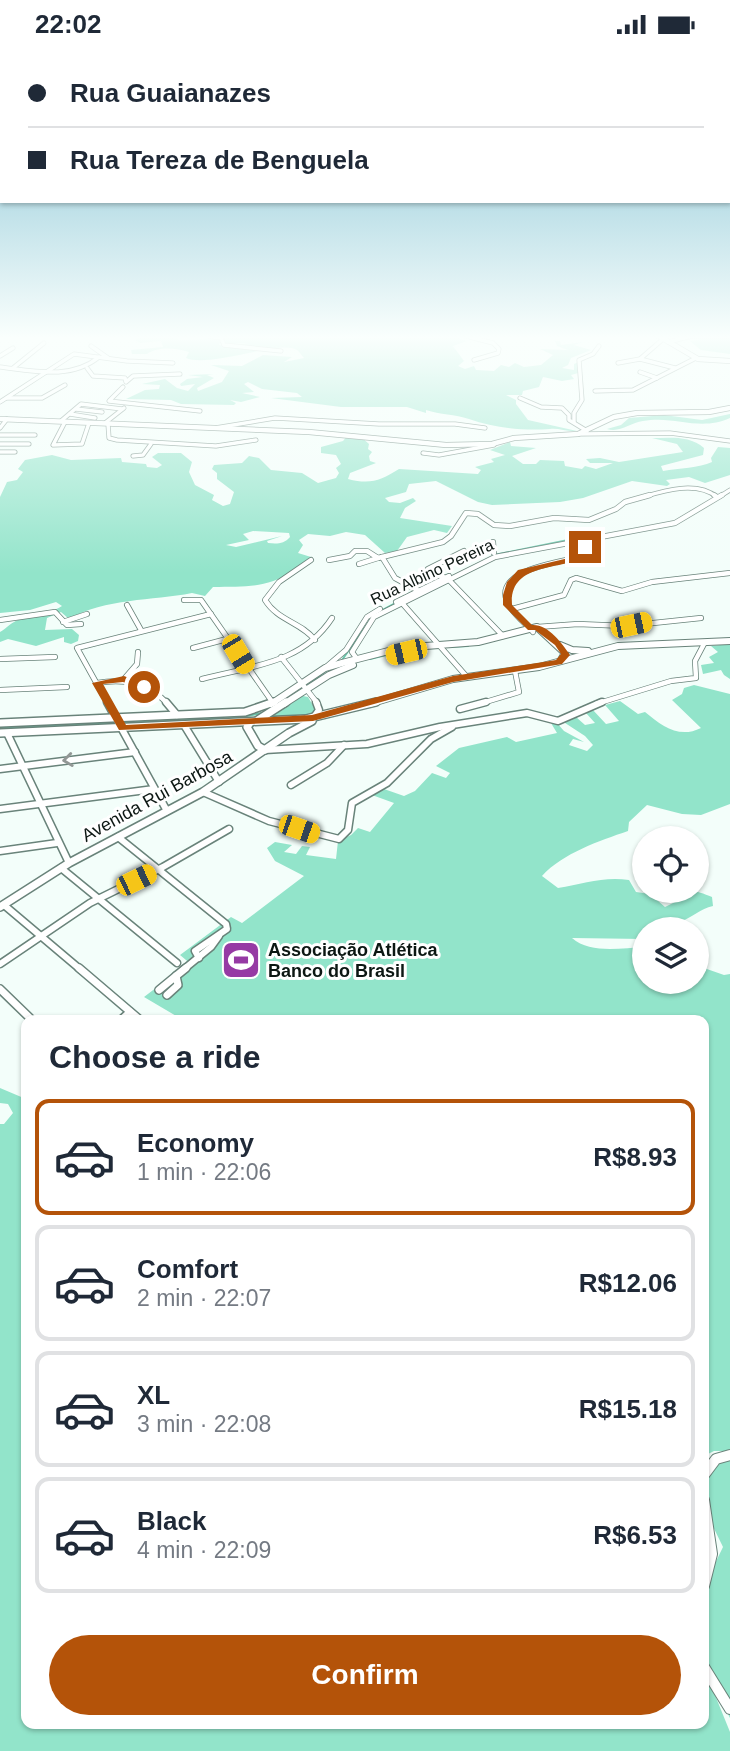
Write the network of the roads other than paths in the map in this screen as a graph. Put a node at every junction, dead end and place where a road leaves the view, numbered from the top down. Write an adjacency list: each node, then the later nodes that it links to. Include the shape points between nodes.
1 (69, 414): 11 (street)
2 (72, 414): 8 (street)
3 (99, 414): 8 (street)
4 (116, 414): 14 (street)
5 (568, 414): 12 (street)
6 (574, 414): 12 (street)
7 (627, 414): 19 (main road)
8 (95, 418): 13 (street)
9 (0, 419): 10 (main road)
10 (7, 419): 11 (main road); 16 (street)
11 (62, 422): 13 (main road); 13 (street, via 53,445 82,444)
12 (574, 422): 19 (street)
13 (89, 423): 14 (main road)
14 (106, 424): 17 (main road); 29 (street, via 111,439)
15 (231, 427): 17 (main road); 18 (street, via 275,418); 26 (main road, via 436,445)
16 (0, 428)
17 (215, 428): 23 (street)
18 (485, 428)
19 (587, 431): 20 (main road)
20 (578, 434): 25 (street, via 670,433); 26 (main road)
21 (0, 435): 22 (street)
22 (35, 435)
23 (212, 437)
24 (256, 440): 30 (street)
25 (730, 441)
26 (497, 443): 34 (street, via 433,456)
27 (0, 444): 28 (street)
28 (29, 444)
29 (151, 444): 30 (street); 35 (street, via 144,454)
30 (208, 446): 33 (street)
31 (0, 452): 32 (street)
32 (15, 452)
33 (203, 453)
34 (423, 453)
35 (133, 456)
36 (730, 490): 37 (street, Rua Albino Pereira)
37 (717, 497): 38 (street, Rua Albino Pereira, via 675,523); 42 (street, via 708,490 671,489 625,502 589,520 554,518 510,526 466,513 443,542)
38 (578, 539): 41 (street, Rua Albino Pereira); 47 (street, Rua Albino Pereira, via 499,555); 52 (street, via 586,549 580,557 529,568 514,577 506,601)
39 (493, 543): 41 (street)
40 (464, 551): 47 (street, via 427,568)
41 (494, 553): 47 (street, Rua Albino Pereira)
42 (380, 558): 44 (street, via 363,551); 45 (street); 48 (street, via 395,578)
43 (311, 560): 64 (street, via 279,582 265,600 284,622 309,631)
44 (330, 560)
45 (359, 564)
46 (730, 573): 52 (street, via 652,582 622,591 576,577 565,595)
47 (446, 579): 48 (street, Rua Albino Pereira); 48 (street, Rua Albino Pereira); 62 (street)
48 (422, 591): 50 (street, Rua Albino Pereira); 77 (street, Rua Albino Pereira, via 369,615 344,653)
49 (184, 600): 54 (street, via 200,599)
50 (402, 603): 68 (street); 74 (street, Rua Albino Pereira, via 371,620 352,652)
51 (127, 605): 61 (street)
52 (512, 609): 60 (street)
53 (87, 614): 58 (street)
54 (211, 614): 61 (street); 63 (street)
55 (332, 618): 64 (street)
56 (701, 618): 60 (street)
57 (0, 620): 58 (street, via 55,612)
58 (63, 622): 59 (street)
59 (81, 625)
60 (537, 628): 62 (main road); 66 (main road); 68 (main road, via 469,648)
61 (141, 630): 82 (street, via 77,648)
62 (503, 636): 68 (main road)
63 (228, 639): 69 (street); 76 (street)
64 (315, 640): 72 (street)
65 (730, 640): 66 (main road, Avenida Rui Barbosa, via 625,643 589,651); 67 (main road, Avenida Rui Barbosa)
66 (558, 643): 75 (main road, via 566,655)
67 (704, 644): 75 (main road, Avenida Rui Barbosa, via 618,646); 99 (street, via 695,661 694,679 621,696 558,721 527,713)
68 (441, 647): 74 (main road, via 400,649); 79 (street); 86 (main road, via 349,666)
69 (193, 648)
70 (138, 652): 81 (street, via 137,664)
71 (55, 657): 73 (street)
72 (281, 657): 76 (street); 83 (street)
73 (0, 659)
74 (357, 659): 77 (main road)
75 (558, 662): 78 (main road, Avenida Rui Barbosa)
76 (246, 667): 80 (street); 88 (street)
77 (325, 668): 83 (main road)
78 (515, 671): 79 (main road, Avenida Rui Barbosa); 89 (street, via 519,692)
79 (467, 677): 91 (main road, Avenida Rui Barbosa)
80 (202, 678)
81 (124, 679): 82 (street); 92 (street, via 160,695)
82 (97, 683): 96 (street)
83 (302, 683): 86 (street); 87 (main road)
84 (67, 687): 85 (street)
85 (0, 690)
86 (307, 690): 87 (main road); 90 (main road); 93 (street, via 319,707)
87 (286, 694): 88 (main road)
88 (273, 703): 92 (main road, via 245,712)
89 (460, 709)
90 (272, 713): 94 (main road, via 272,719); 97 (main road)
91 (329, 714): 93 (main road, Avenida Rui Barbosa); 102 (main road, Avenida Rui Barbosa)
92 (177, 715): 96 (main road)
93 (309, 718): 94 (main road, Avenida Rui Barbosa)
94 (279, 721): 97 (main road, Avenida Rui Barbosa)
95 (1, 722): 96 (main road)
96 (120, 723): 98 (main road, Avenida Rui Barbosa); 100 (main road); 103 (street)
97 (250, 723): 98 (main road, Avenida Rui Barbosa); 102 (main road, via 247,727)
98 (184, 725): 106 (street)
99 (455, 725): 101 (street); 109 (street, via 430,739 387,783 352,803 345,835 339,839 318,836)
100 (4, 733): 104 (street)
101 (344, 745): 102 (street); 107 (street, via 327,763)
102 (265, 750): 106 (main road, Avenida Rui Barbosa)
103 (135, 752): 104 (street, one-way to 104); 108 (street)
104 (22, 766): 105 (street); 110 (street)
105 (0, 769)
106 (219, 782): 109 (main road, Avenida Rui Barbosa)
107 (291, 785)
108 (154, 789): 110 (street); 112 (street)
109 (203, 792): 112 (main road, Avenida Rui Barbosa)
110 (39, 804): 111 (street); 115 (street)
111 (0, 809)
112 (167, 811): 114 (main road, Avenida Rui Barbosa)
113 (229, 829): 118 (street)
114 (118, 837): 117 (main road, Avenida Rui Barbosa); 118 (street)
115 (57, 843): 116 (street); 117 (street)
116 (0, 851)
117 (65, 866): 119 (street); 120 (main road, Avenida Rui Barbosa)
118 (156, 870): 119 (street); 124 (street, via 227,929)
119 (97, 898): 121 (street); 122 (street)
120 (2, 906): 121 (street)
121 (41, 936): 123 (street); 128 (street)
122 (177, 963)
123 (0, 964)
124 (176, 976): 126 (street); 127 (street, via 178,985)
125 (0, 989): 129 (street)
126 (159, 990)
127 (167, 995)
128 (130, 1012): 130 (street); 131 (street)
129 (27, 1015)
130 (127, 1015)
131 (134, 1015)
132 (730, 1455): 133 (street, via 716,1459)
133 (709, 1468)
134 (709, 1524): 135 (street, via 713,1562)
135 (709, 1573)
136 (709, 1675): 137 (street)
137 (730, 1709)

